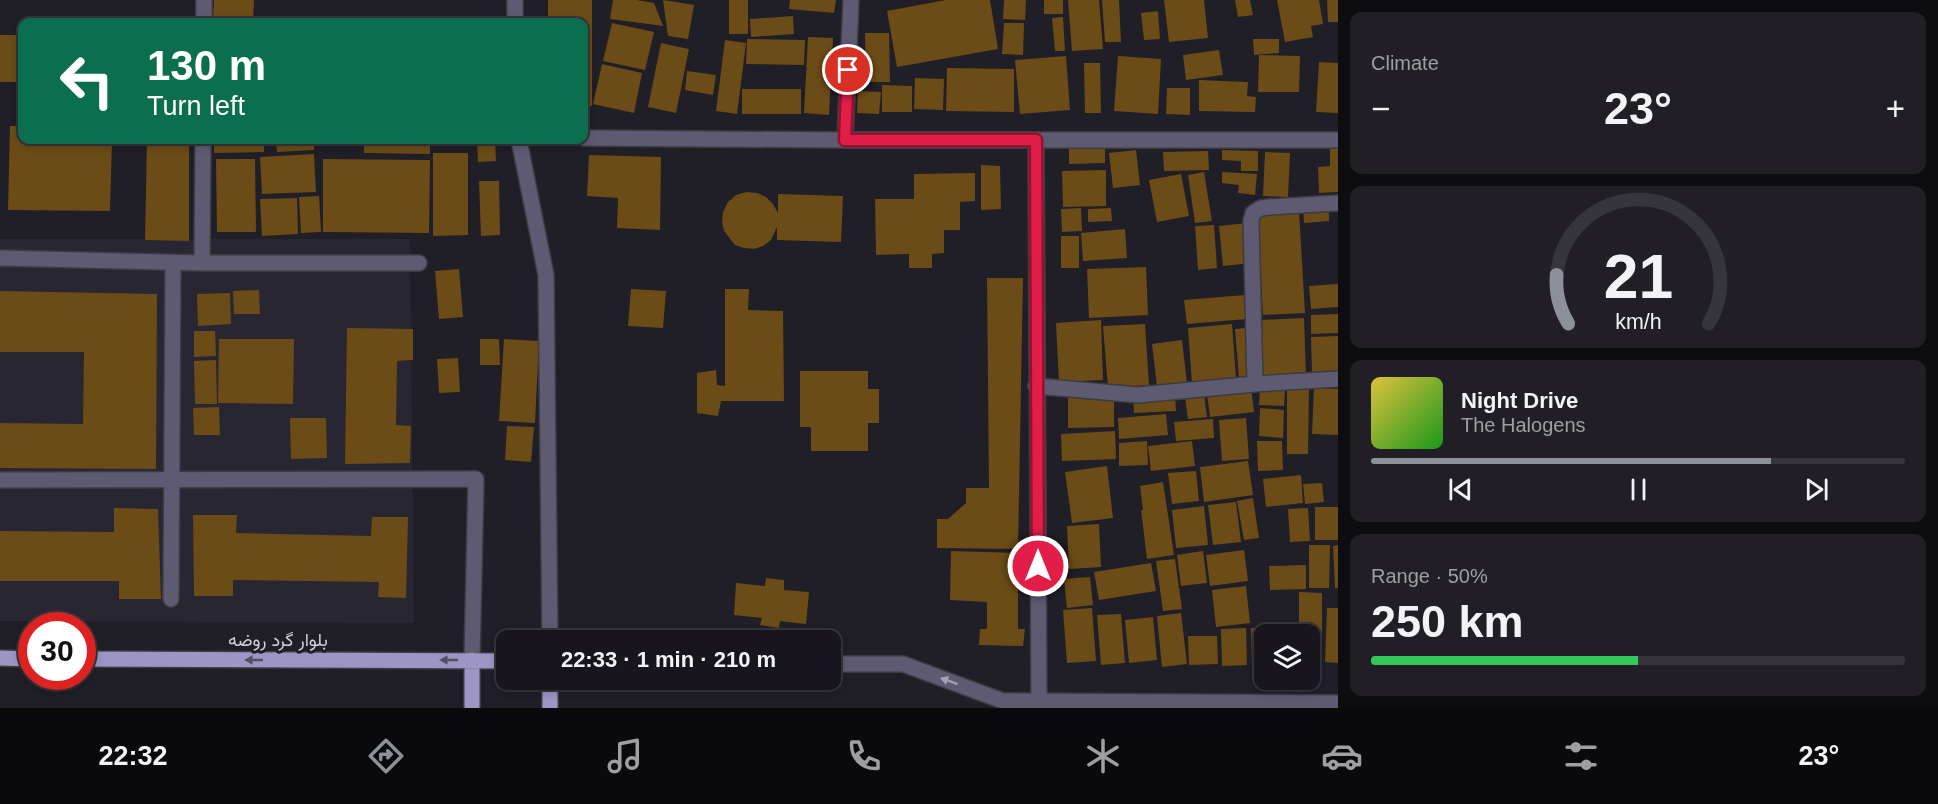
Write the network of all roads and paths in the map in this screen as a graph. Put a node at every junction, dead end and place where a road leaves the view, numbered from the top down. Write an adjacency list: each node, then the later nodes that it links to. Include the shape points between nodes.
1 (204, 0): 4 (street)
2 (515, 0): 5 (street)
3 (851, 0): 7 (street)
4 (204, 18)
5 (515, 18)
6 (588, 138): 7 (street)
7 (845, 140): 8 (street)
8 (1036, 140): 9 (street); 19 (street)
9 (1338, 140)
10 (203, 144): 15 (street)
11 (520, 144): 23 (street, via 546,274)
12 (1338, 203): 18 (street, via 1269,207 1253,213)
13 (0, 258): 14 (street)
14 (173, 262): 15 (street); 20 (street)
15 (202, 262): 16 (street)
16 (419, 263)
17 (1338, 379): 18 (street)
18 (1255, 384): 19 (street, via 1138,395)
19 (1036, 386): 33 (street)
20 (171, 479): 21 (street); 22 (street); 27 (street, via 476,479)
21 (0, 480)
22 (171, 599)
23 (550, 630)
24 (0, 658): 25 (main road)
25 (18, 659)
26 (96, 659): 27 (main road, بلوار گرد روضه, one-way to 26)
27 (472, 660): 28 (main road, بلوار گرد روضه); 34 (main road)
28 (496, 661)
29 (841, 664): 31 (street, one-way to 29, via 903,664)
30 (550, 690): 35 (main road)
31 (1004, 701): 33 (street); 36 (street)
32 (1338, 703): 33 (street)
33 (1039, 705)
34 (472, 708)
35 (550, 708)
36 (988, 708)

